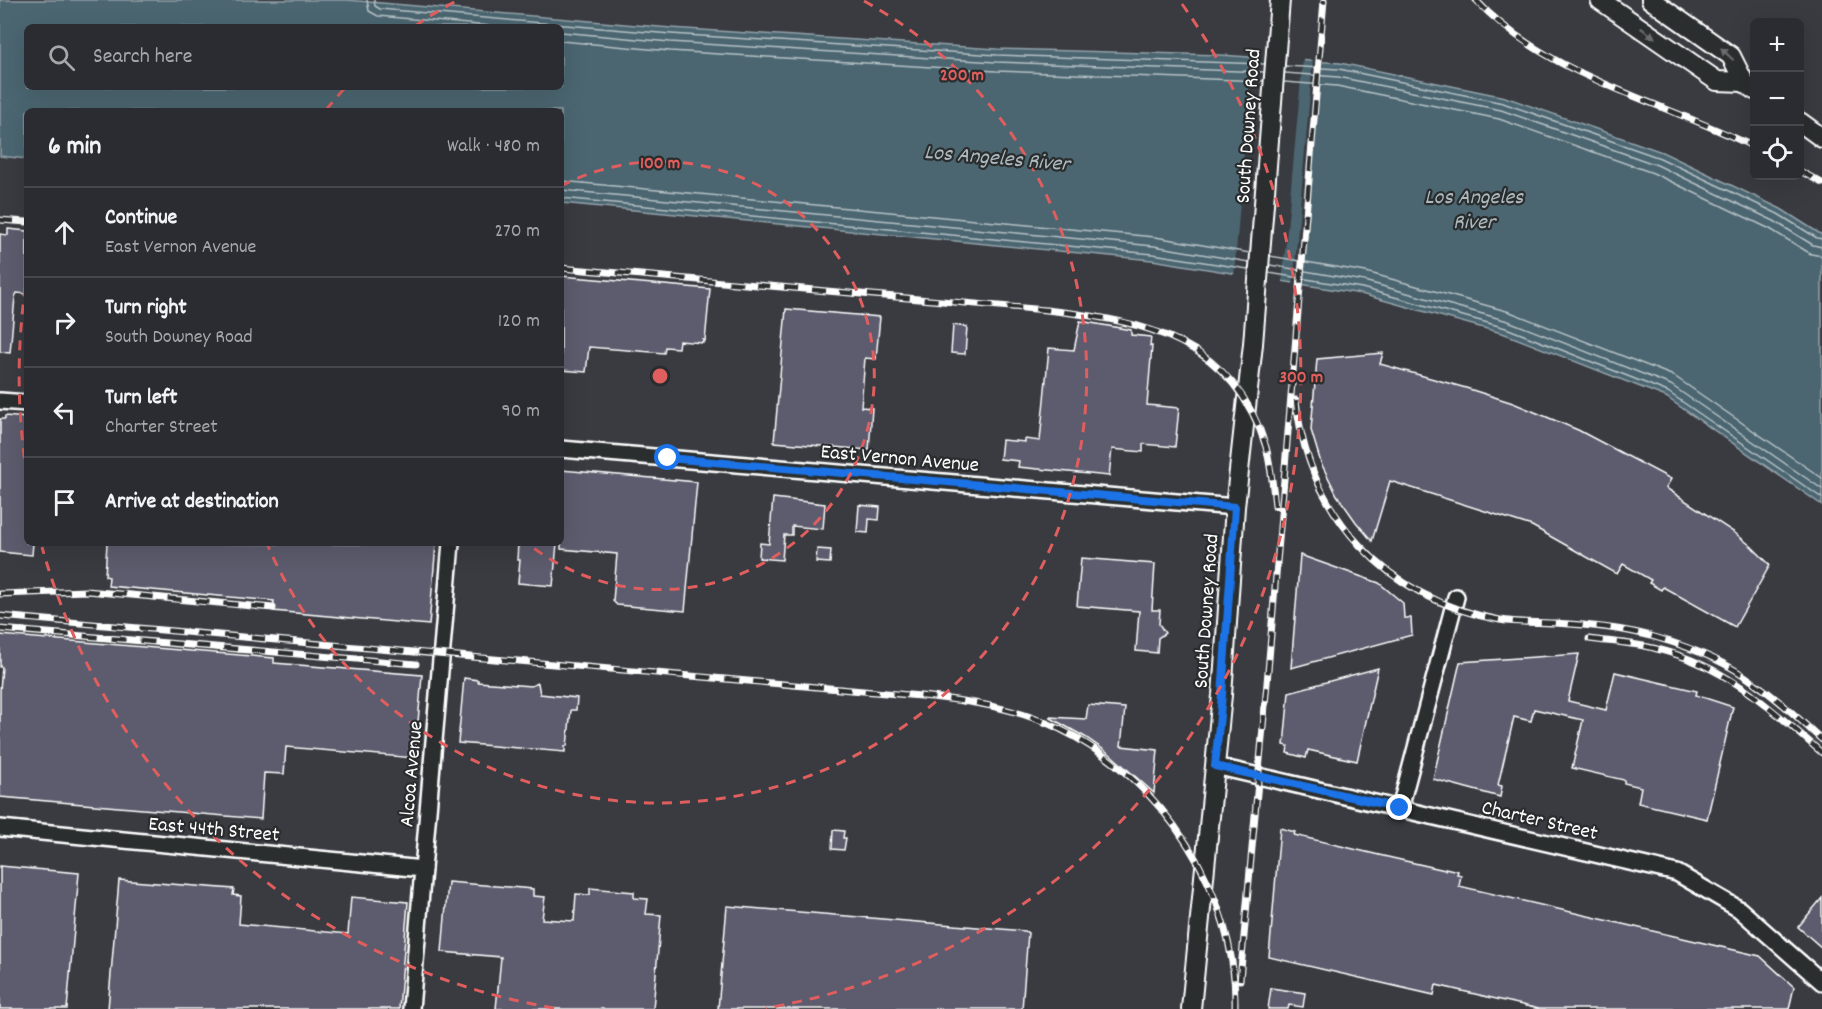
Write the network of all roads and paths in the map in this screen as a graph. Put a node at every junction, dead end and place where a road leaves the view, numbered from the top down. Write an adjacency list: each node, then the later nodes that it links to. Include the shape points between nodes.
1 (1280, 0): 10 (main road, South Downey Road, via 1253,344)
2 (1600, 0): 4 (main road, one-way to 4, via 1718,81)
3 (1651, 0): 4 (main road, one-way to 3, via 1731,56)
4 (1749, 86)
5 (1804, 125): 6 (main road)
6 (1822, 138)
7 (0, 401): 8 (street)
8 (24, 403)
9 (564, 449): 10 (street, East Vernon Avenue)
10 (1235, 507): 13 (main road, South Downey Road)
11 (451, 546): 16 (street, Alcoa Avenue)
12 (1456, 597): 14 (street)
13 (1215, 766): 14 (street, Charter Street); 19 (main road, South Downey Road)
14 (1400, 808): 17 (street, Charter Street, via 1677,873 1739,909)
15 (0, 828): 16 (street, East 44th Street)
16 (423, 869): 18 (street, Alcoa Avenue)
17 (1822, 982)
18 (411, 1009)
19 (1191, 1009)

